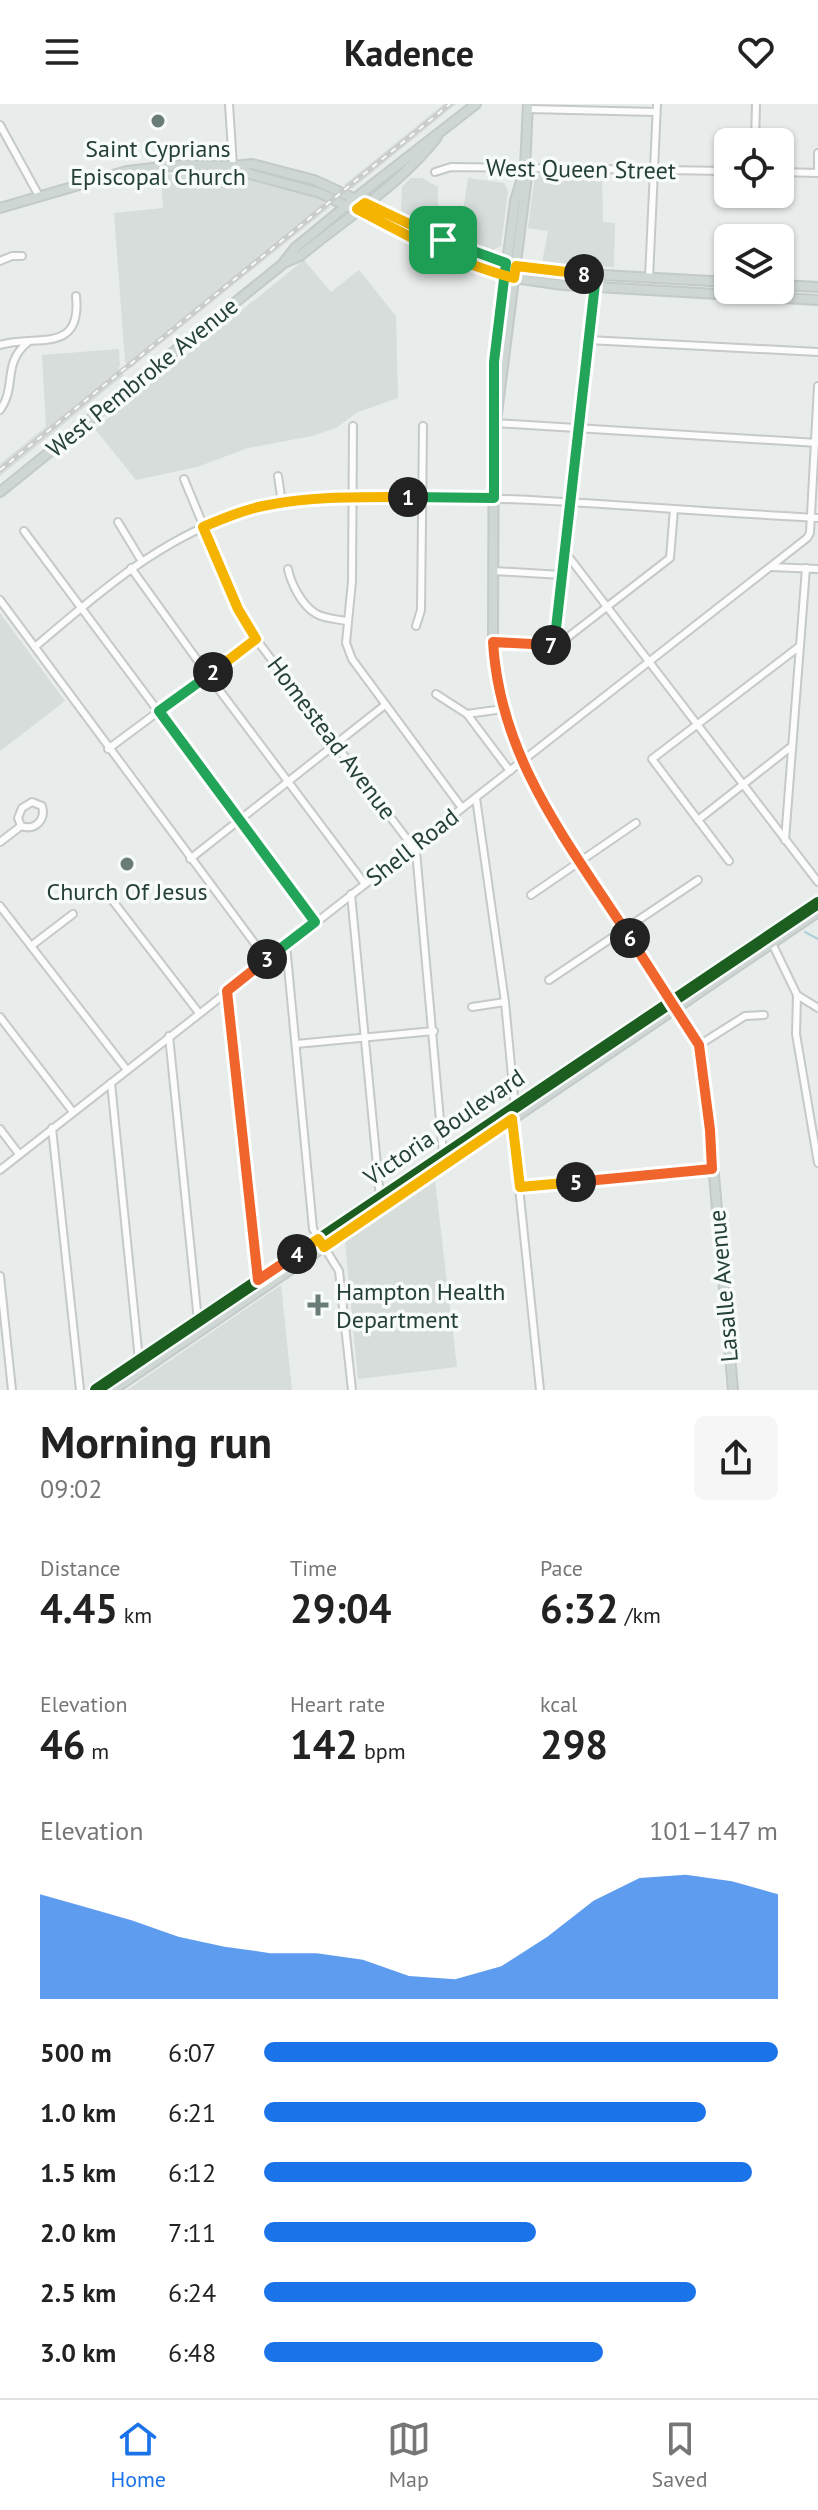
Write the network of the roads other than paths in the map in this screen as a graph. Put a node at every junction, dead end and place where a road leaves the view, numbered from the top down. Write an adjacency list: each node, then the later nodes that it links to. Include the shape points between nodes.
1 (229, 104): 12 (street)
2 (476, 104): 10 (main road, West Pembroke Avenue)
3 (657, 104): 7 (street)
4 (756, 104): 9 (street)
5 (528, 107): 6 (street); 13 (main road, Lasalle Avenue)
6 (593, 108): 7 (street)
7 (656, 112): 14 (street)
8 (0, 125): 19 (street)
9 (755, 128)
10 (437, 137): 20 (main road, West Pembroke Avenue); 21 (main road, West Pembroke Avenue, via 418,160)
11 (818, 153): 18 (street)
12 (233, 166): 19 (main road, via 140,169); 20 (main road, via 284,170); 22 (main road)
13 (525, 168): 14 (street, West Queen Street); 16 (street, West Queen Street, via 451,167); 28 (main road, Lasalle Avenue)
14 (654, 170): 15 (street, West Queen Street); 31 (street)
15 (714, 171)
16 (435, 172)
17 (794, 172): 18 (street)
18 (818, 173)
19 (39, 196): 23 (main road)
20 (355, 198): 21 (main road); 22 (main road, West Pembroke Avenue)
21 (365, 203): 24 (main road, West Pembroke Avenue); 28 (main road, via 462,248)
22 (347, 205): 24 (main road); 27 (main road, West Pembroke Avenue)
23 (0, 208)
24 (357, 209): 27 (main road, West Pembroke Avenue); 30 (main road, via 442,253)
25 (22, 256): 26 (street)
26 (0, 261)
27 (284, 263): 51 (main road, West Pembroke Avenue)
28 (511, 264): 29 (main road); 30 (main road, Lasalle Avenue)
29 (596, 275): 31 (main road); 34 (street)
30 (510, 277): 34 (main road); 44 (main road, Lasalle Avenue)
31 (649, 278): 32 (main road)
32 (714, 281)
33 (794, 286): 35 (main road)
34 (595, 287): 37 (main road); 38 (street)
35 (818, 287)
36 (76, 296): 39 (street, via 73,327 54,339)
37 (818, 300)
38 (588, 340): 41 (street); 47 (street)
39 (27, 343): 40 (street); 43 (street, via 16,352)
40 (0, 345)
41 (818, 352)
42 (818, 386): 48 (street)
43 (0, 410)
44 (495, 423): 47 (street); 54 (main road, Lasalle Avenue)
45 (353, 426): 52 (street)
46 (423, 426): 53 (street)
47 (578, 429): 48 (street); 56 (street)
48 (816, 443): 58 (street)
49 (278, 476): 55 (street)
50 (184, 479): 60 (street, Homestead Avenue)
51 (0, 492)
52 (353, 497): 53 (street); 55 (street); 74 (street)
53 (422, 497): 54 (street); 75 (street, via 421,610)
54 (494, 498): 56 (street); 69 (main road, Lasalle Avenue)
55 (282, 503): 60 (street)
56 (570, 503): 57 (street); 62 (street)
57 (674, 509): 58 (street); 73 (street, via 670,558)
58 (814, 518): 64 (street, Shell Road, via 809,536)
59 (118, 522): 63 (street)
60 (203, 527): 63 (street); 76 (street, Homestead Avenue)
61 (24, 531): 72 (street)
62 (565, 552): 70 (street); 73 (street)
63 (141, 560): 65 (street)
64 (771, 567): 66 (street); 81 (street, Shell Road)
65 (131, 568): 72 (street); 82 (street)
66 (806, 568): 68 (street); 79 (street)
67 (288, 569): 74 (street, via 292,585 311,610)
68 (818, 569)
69 (494, 571): 70 (street); 77 (main road, Lasalle Avenue)
70 (562, 575): 78 (street)
71 (0, 600): 80 (street)
72 (81, 607): 80 (street); 86 (street)
73 (607, 607): 78 (street); 81 (street)
74 (347, 621): 84 (street, via 352,659)
75 (416, 626)
76 (256, 639): 82 (street); 89 (street, Homestead Avenue)
77 (493, 642): 78 (street); 85 (main road, Lasalle Avenue)
78 (554, 646)
79 (800, 646): 88 (street); 90 (street)
80 (35, 647): 91 (street)
81 (649, 662): 88 (street); 92 (street, Shell Road)
82 (208, 675): 86 (street); 94 (street)
83 (436, 694): 87 (street)
84 (385, 705): 89 (street); 97 (street)
85 (503, 709): 87 (street); 92 (main road, Lasalle Avenue)
86 (159, 711): 91 (street); 98 (street)
87 (467, 714): 93 (street)
88 (698, 725): 95 (street); 99 (street, via 652,759)
89 (336, 742): 94 (street); 104 (street, Homestead Avenue)
90 (792, 746): 95 (street); 102 (street)
91 (108, 749): 105 (street)
92 (523, 761): 93 (street, Shell Road); 107 (main road, Lasalle Avenue)
93 (510, 771): 96 (street, Shell Road)
94 (288, 781): 98 (street); 110 (street)
95 (744, 784): 99 (street); 102 (street)
96 (476, 798): 97 (street, Shell Road); 127 (street)
97 (462, 808): 104 (street, Shell Road)
98 (240, 819): 105 (street); 118 (street)
99 (698, 820): 106 (street)
100 (636, 823): 107 (street)
101 (21, 826): 101 (street, via 22,808 32,802 42,806 42,820); 103 (street)
102 (785, 840): 109 (street)
103 (0, 842)
104 (413, 846): 110 (street, Shell Road); 135 (street, Homestead Avenue)
105 (190, 859): 123 (street)
106 (729, 861)
107 (579, 863): 112 (street); 119 (main road, Lasalle Avenue)
108 (698, 880): 119 (street)
109 (818, 882)
110 (365, 884): 111 (street, Shell Road)
111 (351, 894): 118 (street, Shell Road); 137 (street)
112 (531, 895)
113 (109, 896): 131 (street)
114 (818, 903): 120 (main road, Victoria Boulevard)
115 (0, 906): 122 (street)
116 (818, 912): 120 (main road, Victoria Boulevard)
117 (73, 914): 122 (street)
118 (315, 922): 121 (street, Shell Road)
119 (624, 929): 124 (street); 128 (main road, Lasalle Avenue)
120 (770, 939): 126 (street); 128 (main road, Victoria Boulevard)
121 (286, 945): 123 (street, Shell Road); 138 (street)
122 (31, 946): 140 (street)
123 (267, 960): 125 (street, Shell Road)
124 (549, 980)
125 (227, 991): 131 (street, Shell Road); 156 (street)
126 (797, 995): 130 (street); 149 (street, via 796,1034)
127 (505, 1002): 129 (street); 142 (street)
128 (673, 1005): 139 (main road, Lasalle Avenue); 142 (main road, Victoria Boulevard); 144 (main road, Victoria Boulevard)
129 (472, 1007)
130 (818, 1008)
131 (199, 1013): 136 (street, Shell Road)
132 (764, 1015): 139 (street, via 745,1016)
133 (0, 1017): 134 (street)
134 (3, 1027): 143 (street)
135 (434, 1031): 137 (street); 148 (street, Homestead Avenue)
136 (169, 1036): 140 (street, Shell Road); 158 (street)
137 (364, 1038): 138 (street); 153 (street)
138 (296, 1044): 154 (street, via 313,1231)
139 (699, 1045): 150 (main road, Lasalle Avenue)
140 (127, 1070): 141 (street, Shell Road)
141 (111, 1083): 143 (street, Shell Road); 160 (street)
142 (516, 1104): 144 (street); 148 (main road, Victoria Boulevard)
143 (73, 1112): 145 (street, Shell Road)
144 (512, 1119): 152 (street); 154 (main road, Victoria Boulevard)
145 (52, 1128): 147 (street, Shell Road); 162 (street)
146 (0, 1129): 147 (street)
147 (19, 1154): 151 (street, Shell Road)
148 (443, 1154): 153 (main road, Victoria Boulevard)
149 (818, 1163)
150 (712, 1169): 152 (street); 167 (main road, Lasalle Avenue)
151 (0, 1170)
152 (520, 1187): 166 (street)
153 (380, 1197): 154 (main road, Victoria Boulevard)
154 (321, 1243): 156 (main road, Victoria Boulevard); 157 (main road, Victoria Boulevard); 165 (street, via 339,1271)
155 (0, 1276): 161 (street)
156 (258, 1280): 157 (street); 158 (main road, Victoria Boulevard)
157 (260, 1290): 159 (main road, Victoria Boulevard)
158 (198, 1321): 159 (street); 160 (main road, Victoria Boulevard)
159 (199, 1331): 164 (main road, Victoria Boulevard)
160 (139, 1360): 163 (main road, Victoria Boulevard)
161 (12, 1390)
162 (80, 1390)
163 (96, 1390)
164 (113, 1390)
165 (352, 1390)
166 (540, 1390)
167 (733, 1390)

